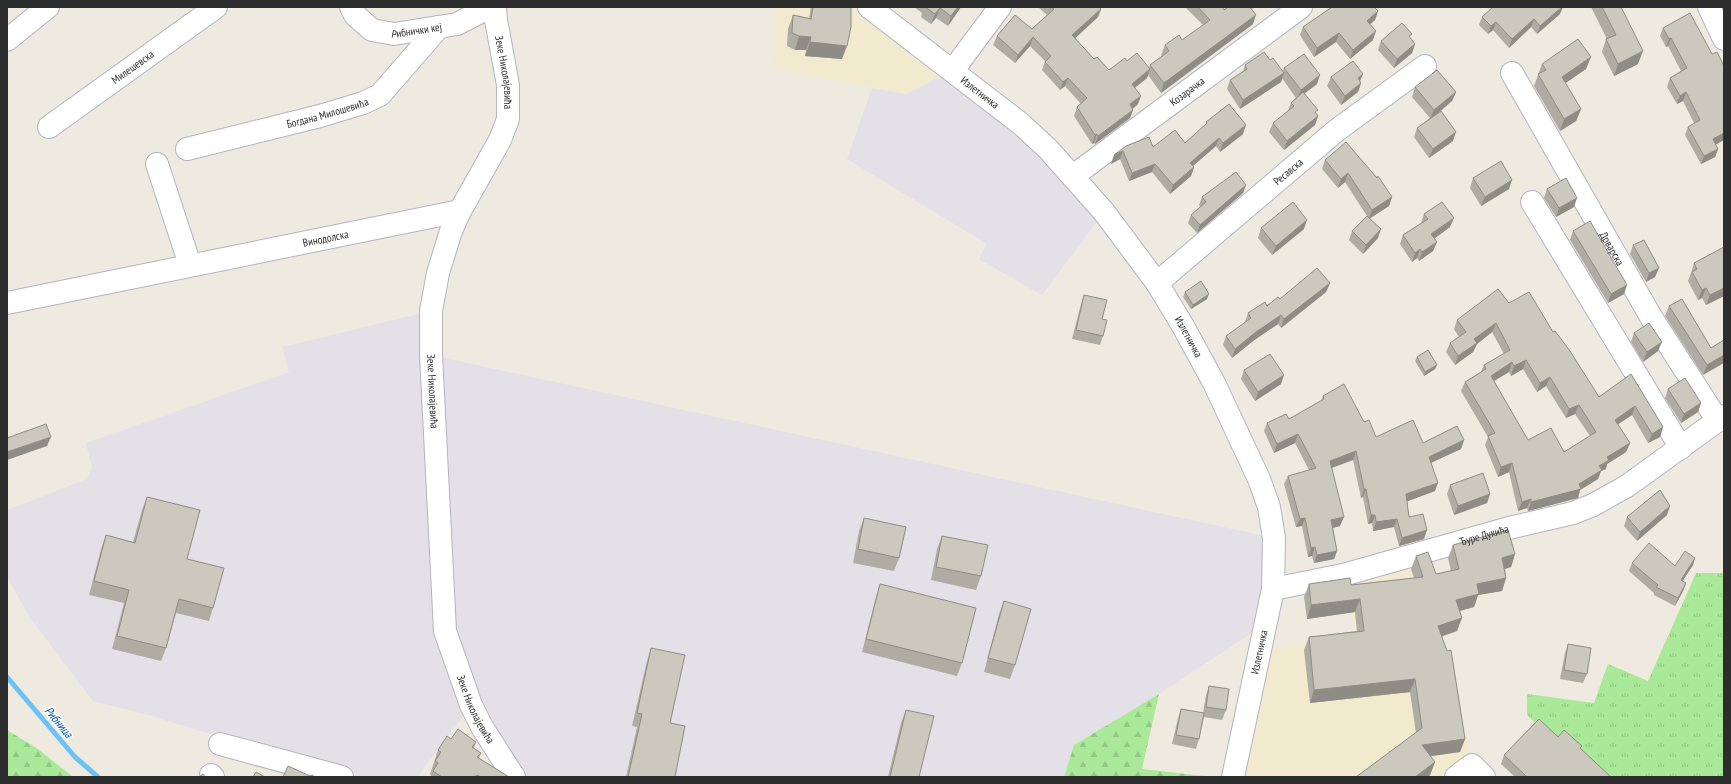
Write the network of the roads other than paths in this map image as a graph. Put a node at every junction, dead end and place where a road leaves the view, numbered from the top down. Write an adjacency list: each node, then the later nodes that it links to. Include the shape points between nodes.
1 (48, 7): 12 (street)
2 (216, 7): 16 (street, Милешевска)
3 (351, 7): 10 (street, Рибнички кеј, via 355,16 372,30 394,34)
4 (490, 7): 10 (street, Рибнички кеј, via 457,24)
5 (495, 7): 21 (street, Зеке Николајевића, via 508,85 508,119 500,140)
6 (869, 7): 14 (street, Излетничка)
7 (1000, 7): 14 (street)
8 (1301, 7): 19 (street, Козарачка)
9 (1709, 7): 11 (street)
10 (439, 27): 17 (street, Богдана Милошевића, via 380,95 320,116)
11 (1724, 39)
12 (7, 40)
13 (1425, 66): 23 (street, Ресавска, via 1337,130)
14 (953, 70): 19 (street, Излетничка, via 1021,124)
15 (1512, 73): 25 (street, Дрварска, via 1651,318)
16 (49, 127)
17 (187, 149)
18 (157, 164): 22 (street)
19 (1072, 176): 23 (street, Излетничка, via 1104,212)
20 (1532, 202): 26 (street)
21 (460, 211): 22 (street, Винодолска); 30 (street, Зеке Николајевића, via 440,266 431,311 445,630 471,705)
22 (190, 265): 24 (street, Винодолска)
23 (1157, 284): 27 (street, Излетничка, via 1214,383 1259,479 1269,507 1274,538)
24 (7, 304)
25 (1721, 419): 26 (street, Ђуре Дукића)
26 (1681, 448): 27 (street, Ђуре Дукића, via 1627,486 1573,513 1509,528 1343,575)
27 (1273, 589): 31 (street, Излетничка)
28 (220, 744): 29 (street)
29 (342, 777)
30 (514, 777)
31 (1233, 777)

